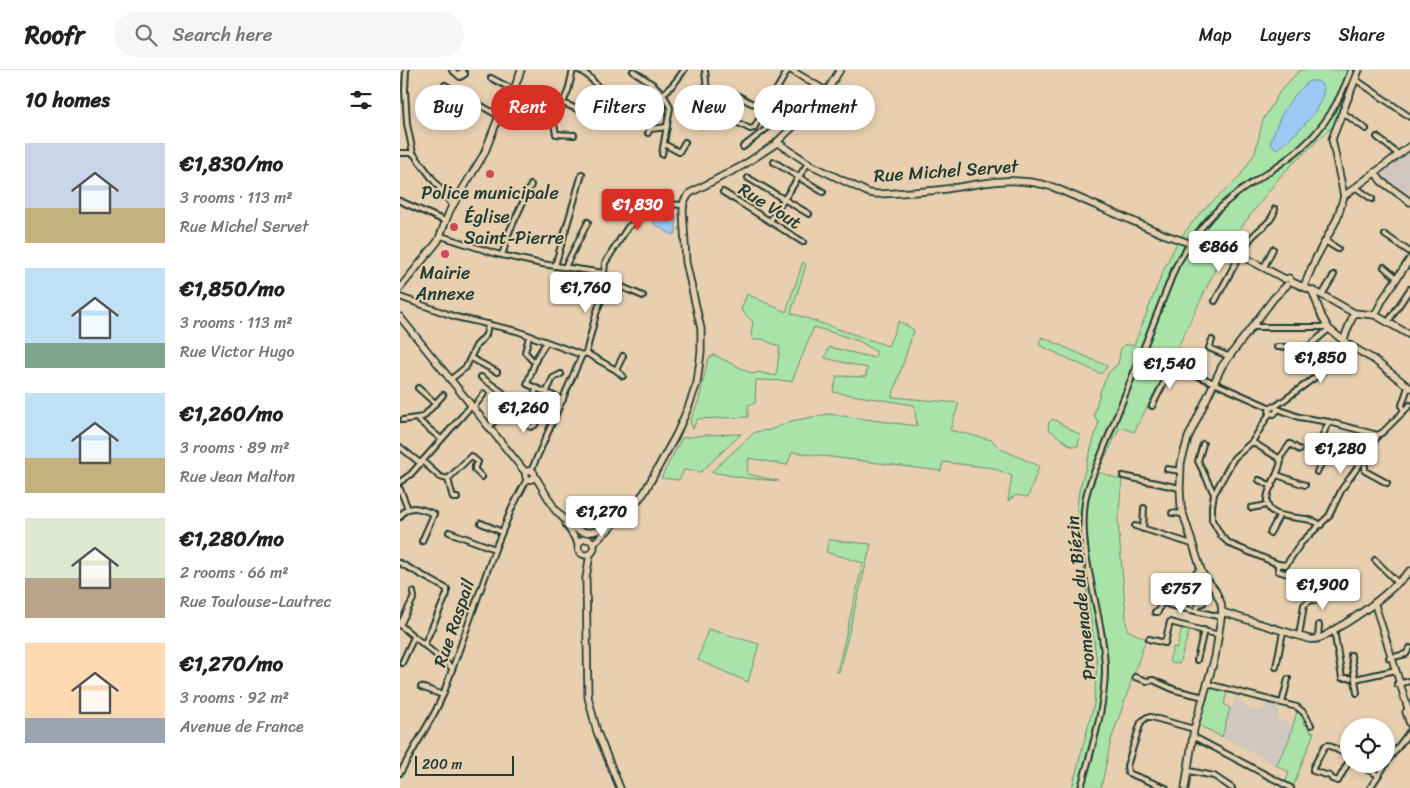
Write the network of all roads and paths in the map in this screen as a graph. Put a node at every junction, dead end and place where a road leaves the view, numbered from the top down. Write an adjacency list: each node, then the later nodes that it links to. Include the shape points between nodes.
1 (406, 70): 44 (street, via 407,124)
2 (452, 70): 13 (street)
3 (521, 70): 17 (street)
4 (574, 70): 25 (street)
5 (579, 70): 18 (street)
6 (684, 70): 24 (street)
7 (705, 70): 20 (street)
8 (789, 70): 21 (street); 22 (street)
9 (840, 70): 23 (street)
10 (1351, 70): 73 (street, Promenade du Biézin, via 1330,113 1302,147 1226,202)
11 (1359, 70): 15 (street)
12 (633, 71): 19 (street)
13 (458, 74)
14 (491, 78): 16 (street)
15 (1355, 79): 27 (street); 28 (street)
16 (504, 85)
17 (516, 85)
18 (596, 85)
19 (655, 85)
20 (707, 85)
21 (780, 85)
22 (814, 85)
23 (830, 85)
24 (664, 92)
25 (565, 97)
26 (664, 98): 29 (street, via 670,108)
27 (1342, 112): 30 (street); 57 (street, via 1332,144)
28 (1410, 117)
29 (667, 127): 35 (street, via 650,129); 40 (street)
30 (1366, 129)
31 (493, 130): 63 (street, via 484,154)
32 (555, 130): 36 (street, via 556,134)
33 (764, 130): 42 (street)
34 (789, 130): 39 (street)
35 (648, 133)
36 (574, 136)
37 (1377, 137): 46 (street)
38 (685, 142): 40 (street, via 679,152)
39 (780, 142): 48 (street, Rue Michel Servet); 62 (street, via 696,189)
40 (664, 144): 45 (street)
41 (1410, 146): 46 (street)
42 (742, 147)
43 (400, 152): 44 (street)
44 (413, 153): 63 (street)
45 (662, 154)
46 (1399, 155): 49 (street)
47 (774, 162): 51 (street)
48 (808, 163): 51 (street); 73 (street, Rue Michel Servet, via 877,194 1013,179 1034,181)
49 (1375, 172): 54 (street); 61 (street, via 1381,181)
50 (582, 174): 80 (street)
51 (799, 177): 56 (street); 58 (street)
52 (748, 178): 58 (street)
53 (530, 185): 77 (street, via 504,243)
54 (1355, 187): 57 (street); 59 (street)
55 (723, 192): 67 (street, Rue Vout)
56 (823, 192)
57 (1344, 196): 72 (street)
58 (784, 199): 65 (street); 67 (street)
59 (1372, 199)
60 (400, 200): 66 (street)
61 (1410, 202)
62 (683, 205): 84 (street, via 666,204 632,223 605,263); 170 (street, via 686,262 701,330 700,367 686,414)
63 (452, 206): 66 (street)
64 (1275, 209): 78 (street, via 1267,224 1248,242)
65 (809, 214)
66 (445, 221): 70 (street)
67 (770, 221): 71 (street, Rue Vout)
68 (588, 222): 81 (street)
69 (1385, 235): 76 (street)
70 (441, 236): 77 (street); 88 (street, via 424,261)
71 (803, 242)
72 (1325, 242): 75 (street); 90 (street)
73 (1190, 243): 78 (street, Rue Michel Servet, via 1225,249); 255 (street, Promenade du Biézin, via 1176,266 1085,502 1089,566 1105,672 1100,718)
74 (1273, 249): 82 (street)
75 (1338, 249)
76 (1410, 252)
77 (502, 255): 80 (street)
78 (1241, 256): 82 (street, Rue Michel Servet); 98 (street)
79 (1410, 259): 86 (street)
80 (555, 266): 81 (street)
81 (565, 267): 84 (street)
82 (1264, 267): 89 (street, Rue Michel Servet)
83 (1384, 267): 86 (street)
84 (604, 273): 87 (street)
85 (1334, 275): 95 (street)
86 (1397, 278): 100 (street)
87 (608, 281): 94 (street); 112 (street, Rue Raspail)
88 (402, 282): 91 (street)
89 (1288, 282): 90 (street, Rue Michel Servet); 104 (street)
90 (1304, 286): 93 (street, Rue Michel Servet)
91 (400, 288)
92 (1410, 289): 102 (street)
93 (1312, 290): 95 (street, Rue Michel Servet); 97 (street)
94 (643, 296)
95 (1324, 296): 97 (street); 99 (street, Rue Michel Servet)
96 (400, 297): 103 (street)
97 (1316, 300): 105 (street)
98 (1214, 301)
99 (1354, 313): 100 (street); 109 (street)
100 (1375, 315): 102 (street)
101 (402, 321): 122 (street)
102 (1388, 322): 106 (street)
103 (488, 324): 107 (street); 115 (street, via 486,335)
104 (1252, 327): 105 (street); 114 (street)
105 (1328, 328): 109 (street); 111 (street, via 1308,347)
106 (1410, 335)
107 (529, 337): 110 (street); 116 (street, via 525,352)
108 (1212, 340): 114 (street, via 1209,348)
109 (1343, 341): 124 (street); 135 (street, via 1321,373)
110 (546, 343): 112 (street); 126 (street, via 527,382)
111 (1277, 348)
112 (584, 354): 117 (street); 130 (street, Rue Raspail)
113 (623, 356): 117 (street)
114 (1228, 356): 123 (street)
115 (471, 358): 118 (street); 122 (street, via 464,369)
116 (532, 360)
117 (616, 370): 120 (street)
118 (497, 372)
119 (561, 374): 128 (street, via 553,378)
120 (623, 376)
121 (481, 377): 143 (street, via 506,398)
122 (450, 380): 134 (street)
123 (1213, 383): 133 (street, via 1173,365); 137 (street); 154 (street, via 1188,438)
124 (1409, 387): 136 (street)
125 (418, 388): 131 (street)
126 (536, 390): 128 (street); 128 (street, via 523,420 531,426 535,425)
127 (484, 394): 134 (street)
128 (547, 394): 130 (street)
129 (443, 395): 131 (street)
130 (563, 400): 158 (street, Rue Raspail)
131 (435, 403): 138 (street)
132 (1410, 404): 136 (street)
133 (1152, 406)
134 (472, 407): 143 (street); 145 (street)
135 (1277, 408): 137 (street, via 1274,414); 141 (street)
136 (1403, 410): 144 (street)
137 (1270, 411): 146 (street)
138 (423, 417): 139 (street); 142 (street)
139 (416, 419): 140 (street); 142 (street)
140 (403, 420)
141 (1330, 422): 144 (street); 155 (street, via 1312,457 1321,464)
142 (424, 424): 145 (street)
143 (489, 428): 158 (street)
144 (1378, 435): 181 (street)
145 (441, 439): 151 (street)
146 (1252, 442): 150 (street); 168 (street, via 1234,458)
147 (1203, 444): 168 (street, via 1198,461)
148 (400, 447): 151 (street)
149 (1300, 450): 150 (street, via 1290,444)
150 (1279, 459): 156 (street)
151 (421, 462): 160 (street, via 440,477); 162 (street)
152 (1365, 466): 163 (street, via 1365,471)
153 (1167, 469): 154 (street)
154 (1181, 471): 166 (street)
155 (1317, 472)
156 (1277, 475): 164 (street); 165 (street)
157 (482, 476): 160 (street, via 475,470 478,462 471,456)
158 (530, 476): 172 (street); 185 (street, Rue Raspail, via 515,500)
159 (1123, 476): 166 (street)
160 (448, 479): 169 (street, via 453,498)
161 (1259, 480): 165 (street)
162 (400, 482)
163 (1387, 483)
164 (1306, 485)
165 (1272, 486): 171 (street)
166 (1180, 488): 177 (street)
167 (400, 489): 175 (street)
168 (1214, 494): 195 (street, via 1212,520 1222,537 1230,544)
169 (456, 498)
170 (640, 498): 172 (street, via 610,524 592,533 577,530); 188 (street, via 610,527)
171 (1267, 504): 174 (street); 178 (street)
172 (554, 508): 188 (street)
173 (1144, 508): 183 (street)
174 (1251, 508)
175 (408, 509): 179 (street); 187 (street, via 420,508 434,514)
176 (1172, 514): 177 (street)
177 (1183, 514): 189 (street)
178 (1279, 516): 181 (street, via 1310,520); 186 (street)
179 (400, 517)
180 (481, 523): 185 (street)
181 (1321, 525): 195 (street, via 1301,543 1290,562)
182 (1135, 526): 183 (street)
183 (1143, 529): 189 (street)
184 (449, 532): 190 (street)
185 (502, 532): 190 (street, Rue Raspail)
186 (1270, 532)
187 (422, 541)
188 (586, 542): 191 (street, via 578,548); 192 (street, via 593,551)
189 (1192, 544): 196 (street)
190 (495, 549): 228 (street, Rue Raspail)
191 (582, 554): 192 (street); 198 (street)
192 (590, 554): 198 (street)
193 (1375, 560): 200 (street)
194 (400, 563): 221 (street, via 447,589)
195 (1278, 564): 199 (street, via 1278,571)
196 (1200, 569): 201 (street); 210 (street, via 1215,590)
197 (1410, 572): 200 (street)
198 (586, 578): 254 (street, via 588,697 597,732)
199 (1301, 578)
200 (1398, 583): 207 (street)
201 (1191, 585)
202 (1159, 589): 205 (street)
203 (413, 592): 212 (street)
204 (1316, 596): 217 (street, via 1324,599 1311,600 1304,605)
205 (1162, 600): 208 (street, via 1158,612); 209 (street)
206 (1203, 603): 209 (street, via 1199,604)
207 (1375, 605): 214 (street); 224 (street)
208 (1155, 612)
209 (1196, 612): 210 (street)
210 (1222, 614): 215 (street); 216 (street)
211 (1319, 624): 220 (street)
212 (400, 625): 218 (street)
213 (1204, 630): 216 (street); 219 (street, via 1170,622 1165,643); 225 (street)
214 (1334, 630): 220 (street); 231 (street, via 1342,678)
215 (1283, 632): 217 (street); 227 (street)
216 (1219, 635): 234 (street)
217 (1299, 636): 220 (street)
218 (414, 637): 221 (street); 226 (street)
219 (1149, 639)
220 (1318, 639)
221 (424, 645): 228 (street)
222 (1410, 648): 224 (street, via 1406,654)
223 (1351, 655): 231 (street)
224 (1390, 658): 229 (street)
225 (1197, 660)
226 (402, 662)
227 (1276, 666)
228 (452, 668): 238 (street, Rue Raspail)
229 (1394, 671): 231 (street); 235 (street)
230 (1134, 677): 239 (street)
231 (1353, 678): 237 (street)
232 (1288, 679): 240 (street)
233 (1410, 681): 235 (street)
234 (1208, 684): 239 (street); 240 (street)
235 (1398, 684): 241 (street); 242 (street)
236 (421, 687): 238 (street)
237 (1357, 693)
238 (443, 696): 252 (street, Rue Raspail)
239 (1204, 697): 244 (street)
240 (1282, 703): 243 (street, via 1297,707)
241 (1410, 715)
242 (1410, 724)
243 (1311, 725)
244 (1194, 729): 246 (street); 256 (street, via 1151,717 1141,722 1127,766 1128,773)
245 (1410, 730): 248 (street)
246 (1194, 737): 249 (street); 259 (street)
247 (1340, 751): 250 (street, via 1328,744 1325,746 1313,771 1338,781)
248 (1395, 751)
249 (1189, 771): 257 (street); 258 (street, via 1214,776)
250 (1342, 773)
251 (1374, 773): 253 (street)
252 (400, 774)
253 (1378, 775): 260 (street)
254 (620, 788)
255 (1080, 788)
256 (1166, 788)
257 (1185, 788)
258 (1232, 788)
259 (1289, 788)
260 (1370, 788)

